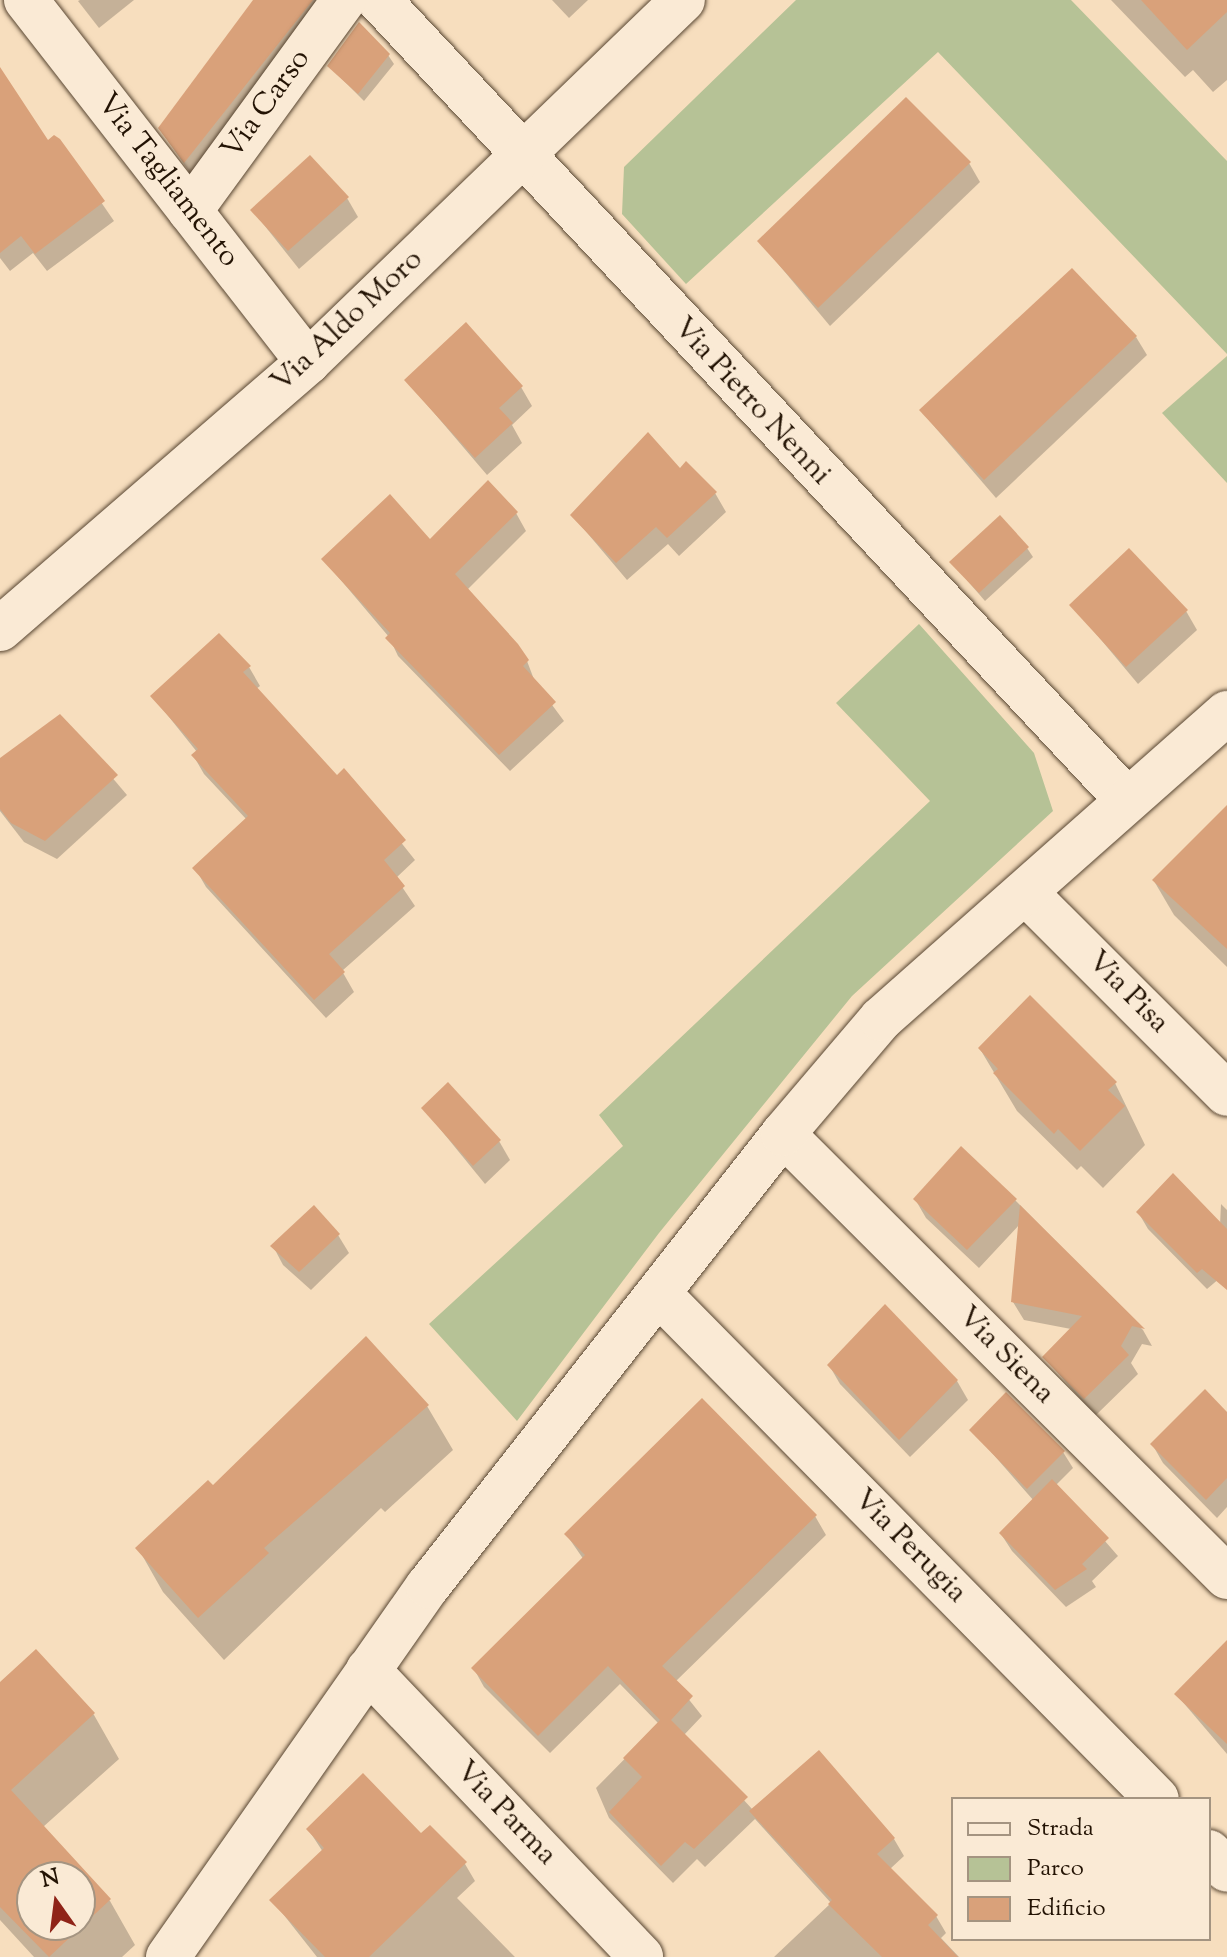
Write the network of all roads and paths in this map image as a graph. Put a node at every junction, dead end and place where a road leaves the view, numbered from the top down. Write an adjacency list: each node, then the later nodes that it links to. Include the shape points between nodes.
1 (26, 0): 6 (street, Via Tagliamento)
2 (344, 0): 6 (street, Via Carso)
3 (379, 0): 5 (street, Via Pietro Nenni)
4 (683, 0): 5 (street, Via Aldo Moro)
5 (520, 157): 7 (street, Via Aldo Moro); 10 (street, Via Pietro Nenni)
6 (190, 211): 7 (street, Via Tagliamento)
7 (308, 362): 8 (street, Via Aldo Moro)
8 (0, 629)
9 (1227, 713): 10 (street)
10 (1127, 800): 11 (street)
11 (1026, 893): 12 (street, Via Pisa); 13 (street, via 881,1019)
12 (1227, 1094)
13 (783, 1134): 14 (street); 15 (street, Via Siena)
14 (661, 1296): 16 (street, via 428,1586); 17 (street, Via Perugia)
15 (1227, 1577)
16 (368, 1670): 20 (street); 21 (street, Via Parma)
17 (1155, 1797)
18 (1211, 1854): 19 (street)
19 (1227, 1870)
20 (168, 1957)
21 (641, 1957)

